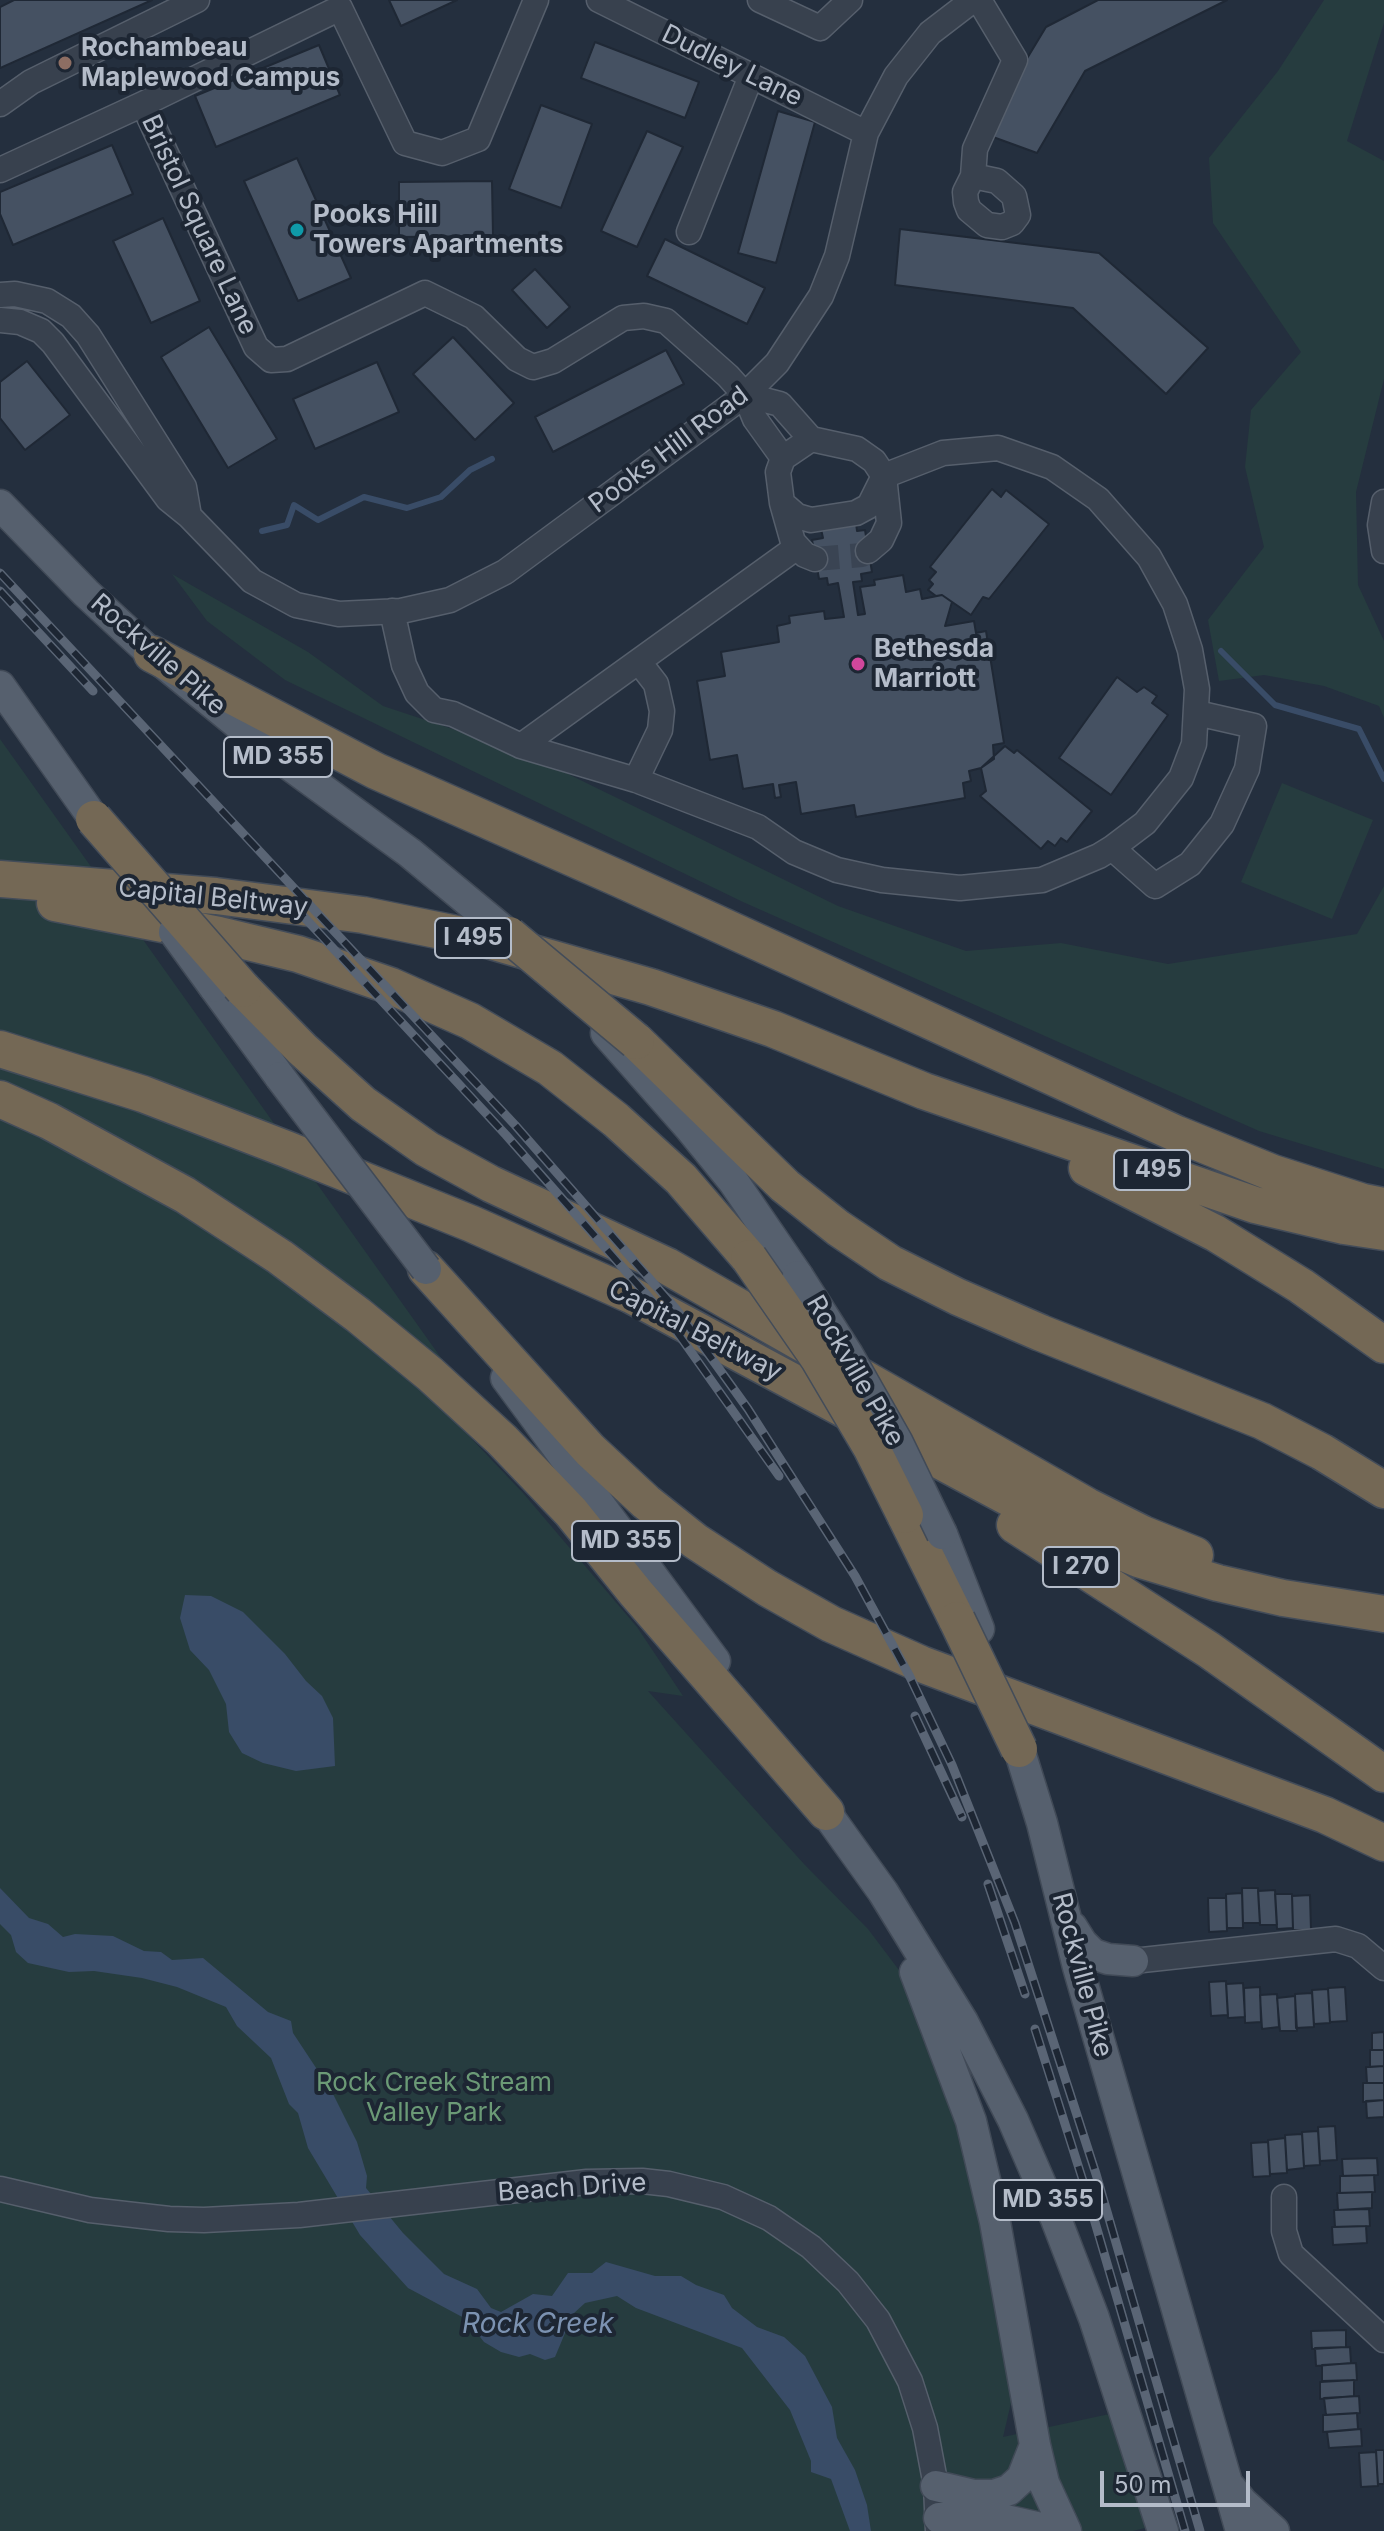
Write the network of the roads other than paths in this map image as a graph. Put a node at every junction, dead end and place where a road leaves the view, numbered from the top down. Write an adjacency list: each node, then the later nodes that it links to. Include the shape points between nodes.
1 (197, 0): 8 (street, via 31,82)
2 (536, 0): 9 (street, via 478,139 442,153 405,143 340,8)
3 (599, 0): 7 (street, Dudley Lane)
4 (760, 0): 5 (street, via 820,28)
5 (850, 0)
6 (973, 1): 10 (street, Pooks Hill Road, via 930,33 896,76); 12 (street, via 1015,60 975,149)
7 (751, 76): 10 (street, Dudley Lane); 13 (street)
8 (0, 104)
9 (143, 104): 11 (street); 16 (street, Bristol Square Lane, via 256,347 271,360 287,359 425,293 474,317 517,359 533,367 553,361 623,318 666,321)
10 (866, 133): 16 (street, Pooks Hill Road, via 837,256 821,296 777,363)
11 (0, 170)
12 (973, 176)
13 (689, 232)
14 (0, 295): 23 (street, Pooks Hill Road, via 47,301 88,335 184,487)
15 (0, 320): 23 (street, Pooks Hill Road, via 41,331 53,343 168,499)
16 (745, 395): 17 (street, via 780,404); 18 (street); 26 (street, Pooks Hill Road, via 505,572 450,600)
17 (811, 439): 18 (street); 19 (street, via 857,449)
18 (783, 458): 21 (street, via 778,472)
19 (884, 476): 21 (street, via 869,506 856,513 811,520); 24 (street, via 889,523); 30 (street, via 943,453 998,448 1052,467 1098,499 1149,557 1175,604 1190,650)
20 (1384, 502): 25 (street)
21 (782, 503): 28 (street, via 793,542 806,553)
22 (0, 505): 27 (main road, Rockville Pike / MD 355)
23 (189, 516): 26 (street, Pooks Hill Road, via 252,581 296,605 339,614)
24 (868, 551)
25 (1384, 551)
26 (392, 611): 31 (street, via 412,682 437,693 453,714)
27 (152, 654): 37 (main road, Rockville Pike / MD 355); 43 (highway, via 376,771 1177,1134 1273,1173)
28 (639, 662): 31 (street); 32 (street, via 656,684 662,711 660,730)
29 (0, 686): 33 (main road)
30 (1197, 713): 34 (street, via 1194,744 1181,778 1145,823); 34 (street, via 1254,726 1247,769 1222,824 1190,864 1155,886)
31 (521, 746): 32 (street)
32 (636, 780): 34 (street, via 758,827 794,852 837,870 882,880 960,888 1042,880)
33 (94, 819): 38 (highway, bridge)
34 (1112, 848)
35 (0, 879): 41 (highway, Capital Beltway / I 495, via 363,915 491,941 773,1029)
36 (0, 892): 50 (highway, bridge, via 298,954 470,1021 550,1068 681,1179 749,1258 819,1359)
37 (509, 935): 39 (highway, bridge)
38 (228, 988): 45 (main road, MD 355, bridge, via 280,1077); 49 (highway, via 363,1104 427,1149 491,1184 667,1266 1143,1534 1290,1588)
39 (621, 1037): 48 (highway, via 785,1186 890,1263 1041,1333 1262,1421); 50 (main road, Rockville Pike, bridge, via 733,1181 847,1353 942,1534)
40 (0, 1049): 47 (highway, Capital Beltway, via 143,1094 472,1224 631,1295)
41 (924, 1091): 44 (highway, Capital Beltway / I 495, via 1255,1205); 46 (highway, via 1215,1233)
42 (0, 1099): 53 (highway, via 185,1195 280,1257 430,1374 571,1512)
43 (1384, 1206)
44 (1384, 1232)
45 (426, 1269): 53 (main road, MD 355); 54 (highway, via 590,1450 695,1541 767,1588 921,1664 1325,1815)
46 (1384, 1345)
47 (781, 1375): 49 (highway, Capital Beltway, via 1069,1530 1138,1559 1283,1598); 52 (highway, I 270, via 1209,1650)
48 (1384, 1490)
49 (1384, 1613)
50 (968, 1625): 51 (highway, bridge)
51 (1019, 1749): 56 (main road, Rockville Pike / MD 355)
52 (1384, 1774)
53 (826, 1812): 55 (main road, MD 355)
54 (1384, 1843)
55 (883, 1892): 63 (main road, via 971,2121); 70 (main road, MD 355, via 963,2022 1013,2120 1094,2318)
56 (1065, 1915): 57 (main road, via 1093,1954); 59 (main road, Rockville Pike / MD 355)
57 (1133, 1961): 58 (street, via 1336,1939 1358,1946); 59 (main road, via 1104,1987)
58 (1384, 1968)
59 (1097, 2034): 64 (main road, Rockville Pike / MD 355)
60 (0, 2189): 65 (street, Beach Drive, via 130,2216 204,2220 299,2215 587,2182 642,2181 723,2197 792,2232 832,2264 878,2320 914,2393)
61 (1284, 2197): 62 (street, via 1284,2231 1291,2254)
62 (1384, 2340)
63 (1035, 2445): 65 (main road, via 1022,2478 1009,2490 974,2495); 69 (main road, via 1044,2483)
64 (1226, 2481): 67 (main road, Rockville Pike / MD 355); 71 (main road)
65 (936, 2486): 66 (street, Beach Drive)
66 (939, 2525): 68 (main road, via 992,2517)
67 (1234, 2525)
68 (1054, 2531)
69 (1066, 2531)
70 (1163, 2531)
71 (1274, 2531)

